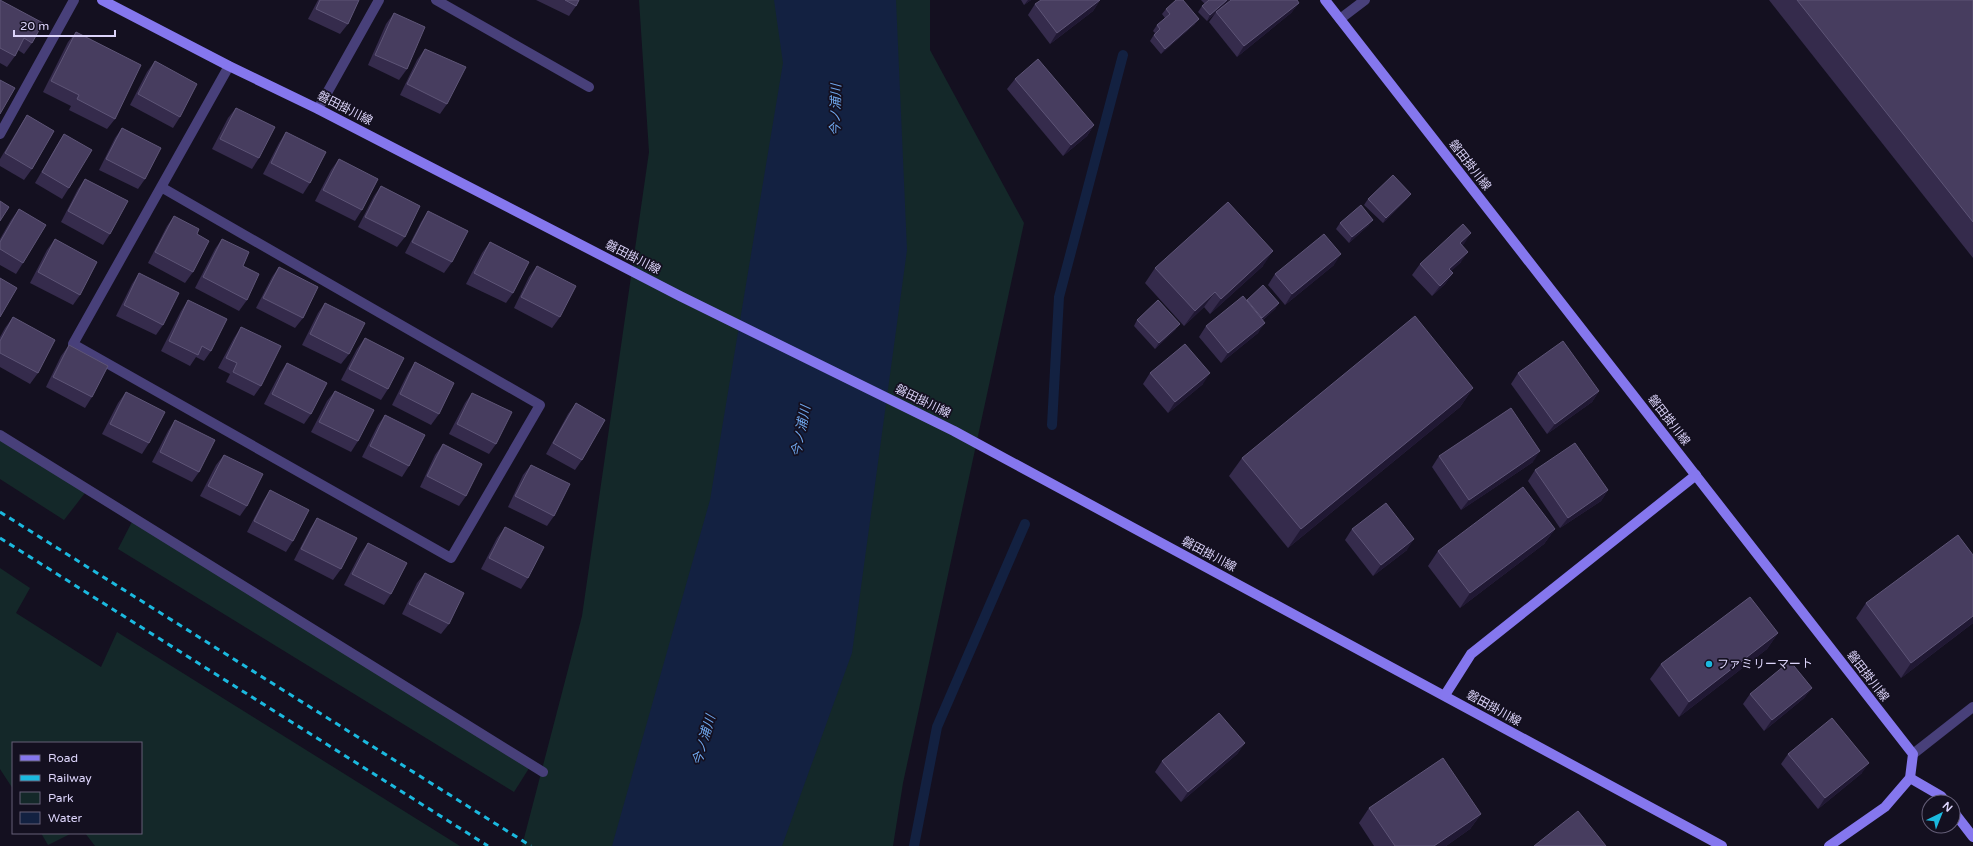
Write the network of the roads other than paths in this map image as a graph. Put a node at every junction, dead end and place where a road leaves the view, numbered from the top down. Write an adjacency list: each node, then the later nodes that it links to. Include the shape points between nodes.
1 (74, 0): 11 (street)
2 (102, 0): 8 (main road, 磐田掛川線)
3 (379, 0): 10 (street)
4 (436, 0): 9 (street)
5 (1325, 0): 7 (main road, 磐田掛川線)
6 (1365, 0): 7 (street)
7 (1340, 19): 14 (main road, 磐田掛川線)
8 (229, 66): 10 (main road, 磐田掛川線); 12 (street)
9 (589, 87)
10 (318, 109): 15 (main road, 磐田掛川線, via 680,296 954,431)
11 (0, 134)
12 (161, 187): 12 (street, via 72,344 451,558 540,405)
13 (0, 435): 18 (street)
14 (1696, 475): 15 (main road, via 1471,654); 17 (main road, 磐田掛川線)
15 (1445, 696): 23 (main road, 磐田掛川線)
16 (1973, 707): 17 (street)
17 (1913, 754): 19 (main road)
18 (543, 772)
19 (1910, 778): 20 (main road); 24 (main road, via 1885,807)
20 (1938, 794)
21 (1961, 821): 22 (main road)
22 (1973, 837)
23 (1722, 846)
24 (1828, 846)

